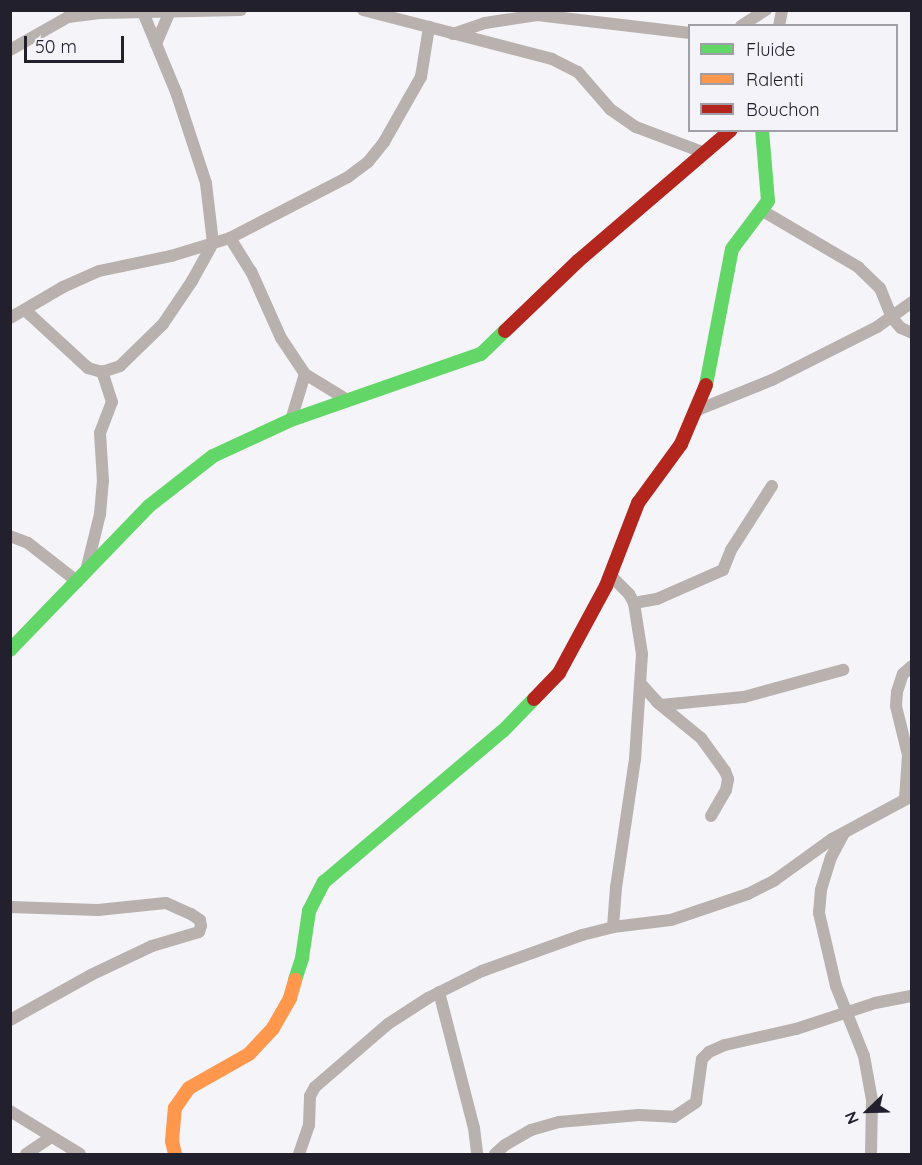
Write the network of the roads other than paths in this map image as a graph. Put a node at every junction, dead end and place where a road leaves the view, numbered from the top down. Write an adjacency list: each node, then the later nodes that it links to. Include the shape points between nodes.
1 (242, 10): 5 (street)
2 (363, 10): 7 (street)
3 (766, 10): 6 (street)
4 (142, 12): 5 (street); 10 (street); 11 (street, via 68,17)
5 (169, 14): 10 (street)
6 (744, 24)
7 (429, 27): 8 (street); 16 (street, via 421,77 368,162 348,177)
8 (453, 33): 9 (street, via 485,22 537,15); 14 (street, via 552,59 578,72 610,109 636,127)
9 (688, 33)
10 (156, 44): 17 (street, via 206,183)
11 (10, 50)
12 (728, 132): 14 (street)
13 (762, 132): 15 (street, via 768,201)
14 (705, 153): 25 (street, via 578,261 482,354)
15 (760, 210): 21 (street, via 858,267 880,288); 26 (street, via 732,249 706,384)
16 (230, 238): 17 (street); 24 (street, via 251,271 281,338)
17 (213, 243): 19 (street, via 99,271); 23 (street, via 163,324 120,366)
18 (912, 302): 21 (street)
19 (25, 310): 20 (street); 23 (street, via 78,361)
20 (10, 318)
21 (892, 318): 22 (street); 26 (street, via 772,380)
22 (912, 333)
23 (102, 372): 31 (street, via 112,402 100,433 100,514)
24 (305, 374): 25 (street); 27 (street)
25 (346, 399): 27 (street)
26 (695, 411): 30 (street, via 681,444 639,503)
27 (291, 420): 31 (street, via 213,456 149,506)
28 (772, 486): 32 (street, via 731,550 723,570 657,599)
29 (10, 536): 31 (street, via 28,543)
30 (610, 575): 32 (street); 53 (street, via 559,673 503,731 324,882 309,911 302,958 290,998 273,1028 249,1054 189,1088 175,1108)
31 (82, 578): 33 (street)
32 (634, 603): 36 (street, via 642,654)
33 (10, 650)
34 (912, 666): 39 (street, via 903,674 896,706)
35 (843, 670): 37 (street, via 744,697)
36 (641, 684): 37 (street); 38 (street)
37 (659, 703): 38 (street); 41 (street, via 701,738 725,771 726,790)
38 (640, 710): 44 (street)
39 (910, 756): 40 (street)
40 (908, 797): 42 (street)
41 (711, 816)
42 (844, 832): 44 (street, via 748,894 671,920); 47 (street, via 831,857 819,913 833,974)
43 (10, 907): 48 (street, via 98,910 166,903 191,914 200,920 201,926 199,932 152,946 91,975)
44 (613, 927): 45 (street, via 482,971)
45 (439, 993): 54 (street, via 388,1024 315,1087 309,1096 309,1125); 55 (street, via 474,1128)
46 (912, 996): 47 (street)
47 (848, 1013): 56 (street, via 709,1052 702,1059 696,1102 674,1117 639,1115 559,1122 531,1130); 57 (street, via 864,1056 872,1100)
48 (10, 1020)
49 (10, 1111): 50 (street)
50 (51, 1137): 51 (street); 52 (street)
51 (26, 1155)
52 (80, 1155)
53 (175, 1155)
54 (299, 1155)
55 (477, 1155)
56 (495, 1155)
57 (871, 1155)

